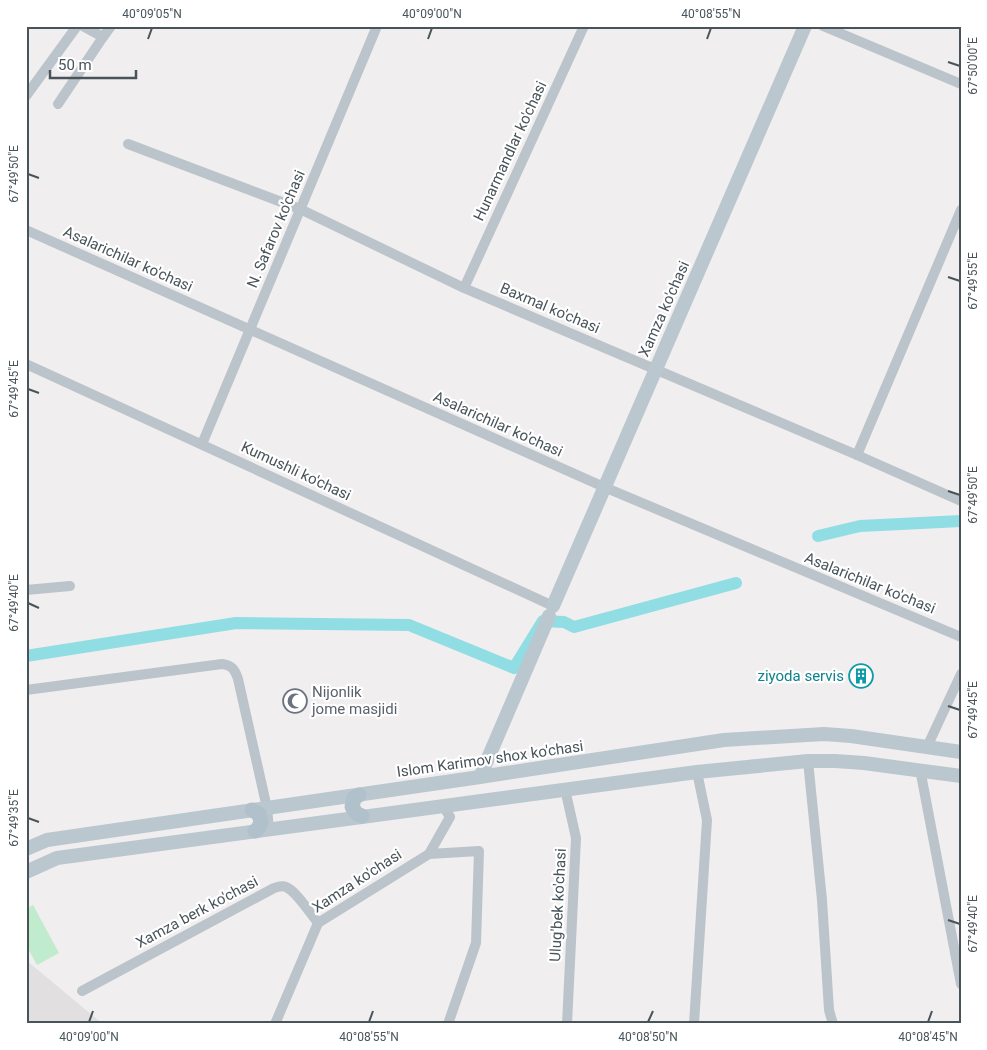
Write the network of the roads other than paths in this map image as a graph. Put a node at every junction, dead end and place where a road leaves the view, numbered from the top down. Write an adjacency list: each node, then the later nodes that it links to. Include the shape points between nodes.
1 (78, 26): 10 (street)
2 (83, 26): 8 (street)
3 (111, 26): 8 (street)
4 (378, 26): 13 (street, N. Safarov ko'chasi)
5 (584, 26): 16 (street, Hunarmandlar ko'chasi)
6 (805, 26): 19 (main road, Xamza ko'chasi)
7 (823, 26): 9 (street)
8 (103, 37): 11 (street)
9 (961, 84)
10 (26, 96)
11 (58, 104)
12 (128, 144): 13 (street, Baxmal ko'chasi)
13 (300, 209): 16 (street, Baxmal ko'chasi); 17 (street, N. Safarov ko'chasi)
14 (961, 210): 21 (street)
15 (26, 230): 17 (street, Asalarichilar ko'chasi)
16 (464, 288): 19 (street, Baxmal ko'chasi)
17 (250, 330): 20 (street, N. Safarov ko'chasi); 22 (street, Asalarichilar ko'chasi)
18 (26, 364): 20 (street, Kumushli ko'chasi)
19 (655, 369): 21 (street, Baxmal ko'chasi); 22 (main road, Xamza ko'chasi)
20 (202, 444): 26 (street, Kumushli ko'chasi)
21 (857, 455): 23 (street, Baxmal ko'chasi)
22 (604, 487): 26 (main road, Xamza ko'chasi); 27 (street, Asalarichilar ko'chasi)
23 (961, 501)
24 (70, 586): 25 (street)
25 (26, 590)
26 (549, 616): 36 (main road, Xamza ko'chasi)
27 (961, 637)
28 (961, 674): 30 (street)
29 (26, 690): 40 (street, via 222,664 232,667 238,680)
30 (926, 747): 31 (main road, Islom Karimov shox ko'chasi); 36 (main road, Islom Karimov shox ko'chasi, via 824,734 724,740)
31 (961, 752)
32 (808, 761): 33 (main road); 34 (main road); 54 (street)
33 (920, 769): 35 (main road); 48 (street)
34 (697, 772): 37 (main road); 53 (street, via 707,820)
35 (961, 776)
36 (480, 777): 38 (main road, Islom Karimov shox ko'chasi)
37 (565, 789): 39 (main road); 52 (street, Ulug'bek ko'chasi, via 576,838)
38 (358, 795): 40 (main road, Islom Karimov shox ko'chasi); 42 (main road, via 352,807 356,814)
39 (438, 806): 42 (main road); 45 (street, Xamza ko'chasi, via 450,816)
40 (267, 808): 41 (main road, Islom Karimov shox ko'chasi); 43 (street)
41 (252, 810): 43 (main road, via 259,814 262,822 258,829); 44 (main road, Islom Karimov shox ko'chasi, via 47,840)
42 (362, 816): 43 (main road)
43 (262, 830): 46 (main road, via 57,858)
44 (26, 849)
45 (429, 854): 47 (street, Xamza ko'chasi); 51 (street, via 479,851 476,943)
46 (26, 872)
47 (318, 923): 49 (street, Xamza berk ko'chasi, via 287,887 274,888); 50 (street, Xamza ko'chasi)
48 (961, 984)
49 (82, 992)
50 (275, 1024)
51 (448, 1024)
52 (567, 1024)
53 (694, 1024)
54 (832, 1024)

